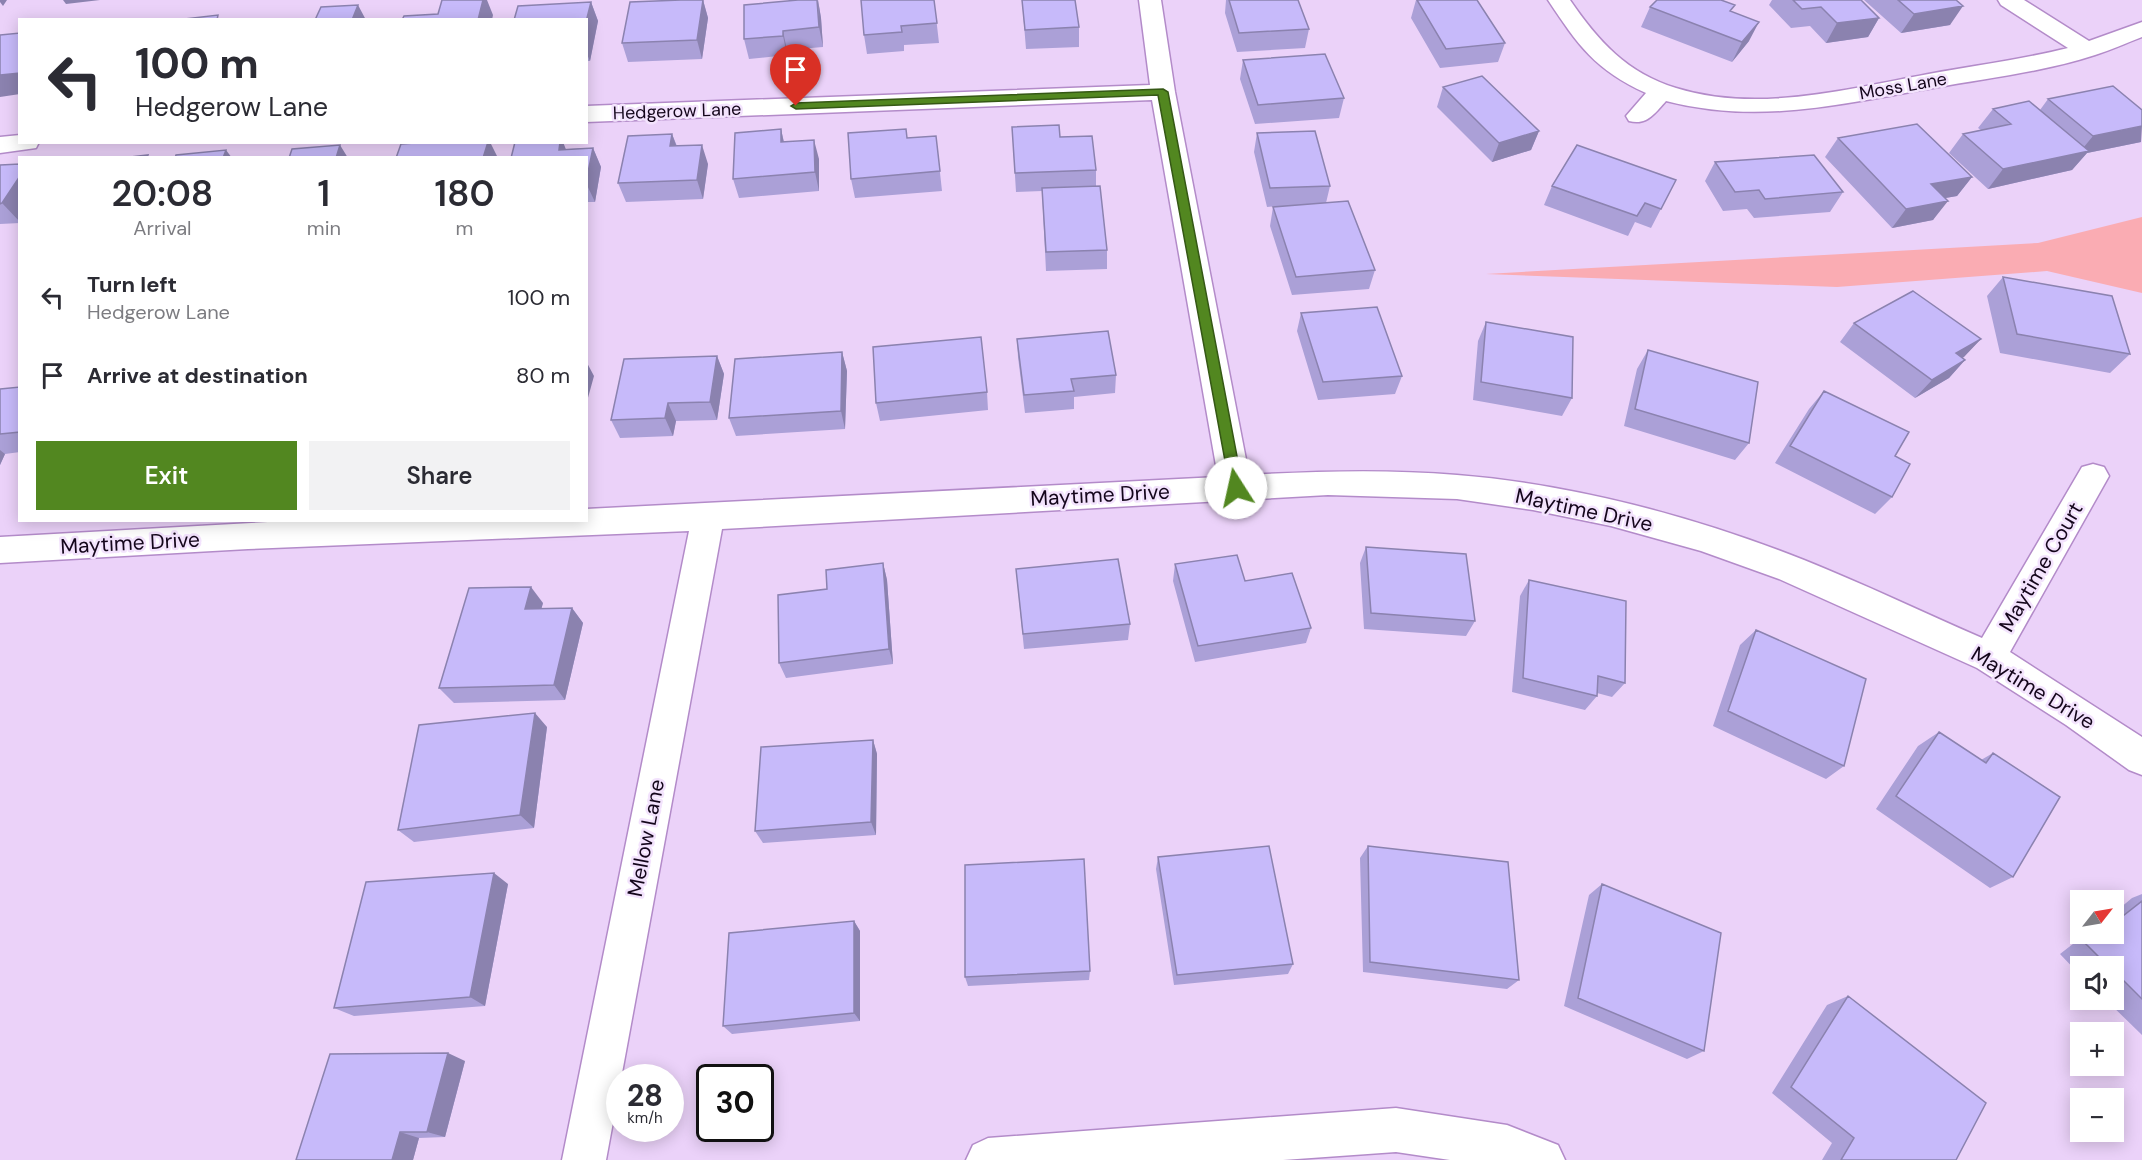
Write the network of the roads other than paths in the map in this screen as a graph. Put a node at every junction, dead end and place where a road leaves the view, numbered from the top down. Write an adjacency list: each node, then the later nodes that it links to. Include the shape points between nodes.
1 (1150, 0): 6 (street)
2 (1559, 0): 7 (street, Moss Lane, via 1602,57 1628,76)
3 (2008, 0): 5 (street)
4 (2142, 29): 5 (street, Moss Lane)
5 (2087, 50): 7 (street, Moss Lane, via 1801,104 1728,106 1696,103)
6 (1163, 92): 8 (street, Hedgerow Lane); 13 (street)
7 (1661, 92): 9 (street)
8 (588, 114)
9 (1638, 116)
10 (18, 143): 11 (street)
11 (0, 145)
12 (2093, 476): 18 (street, Maytime Court)
13 (1236, 488): 14 (street, Maytime Drive); 18 (street, Maytime Drive, via 1328,483 1457,487 1611,513 1703,538 1791,569)
14 (708, 517): 16 (street, Maytime Drive); 21 (street, Mellow Lane)
15 (587, 522): 17 (street, Maytime Drive)
16 (588, 522)
17 (0, 550)
18 (1989, 657): 19 (street, Maytime Drive)
19 (2142, 758)
20 (1248, 1151): 22 (street); 23 (street, via 1396,1130 1507,1147)
21 (584, 1160)
22 (988, 1160)
23 (1543, 1160)

